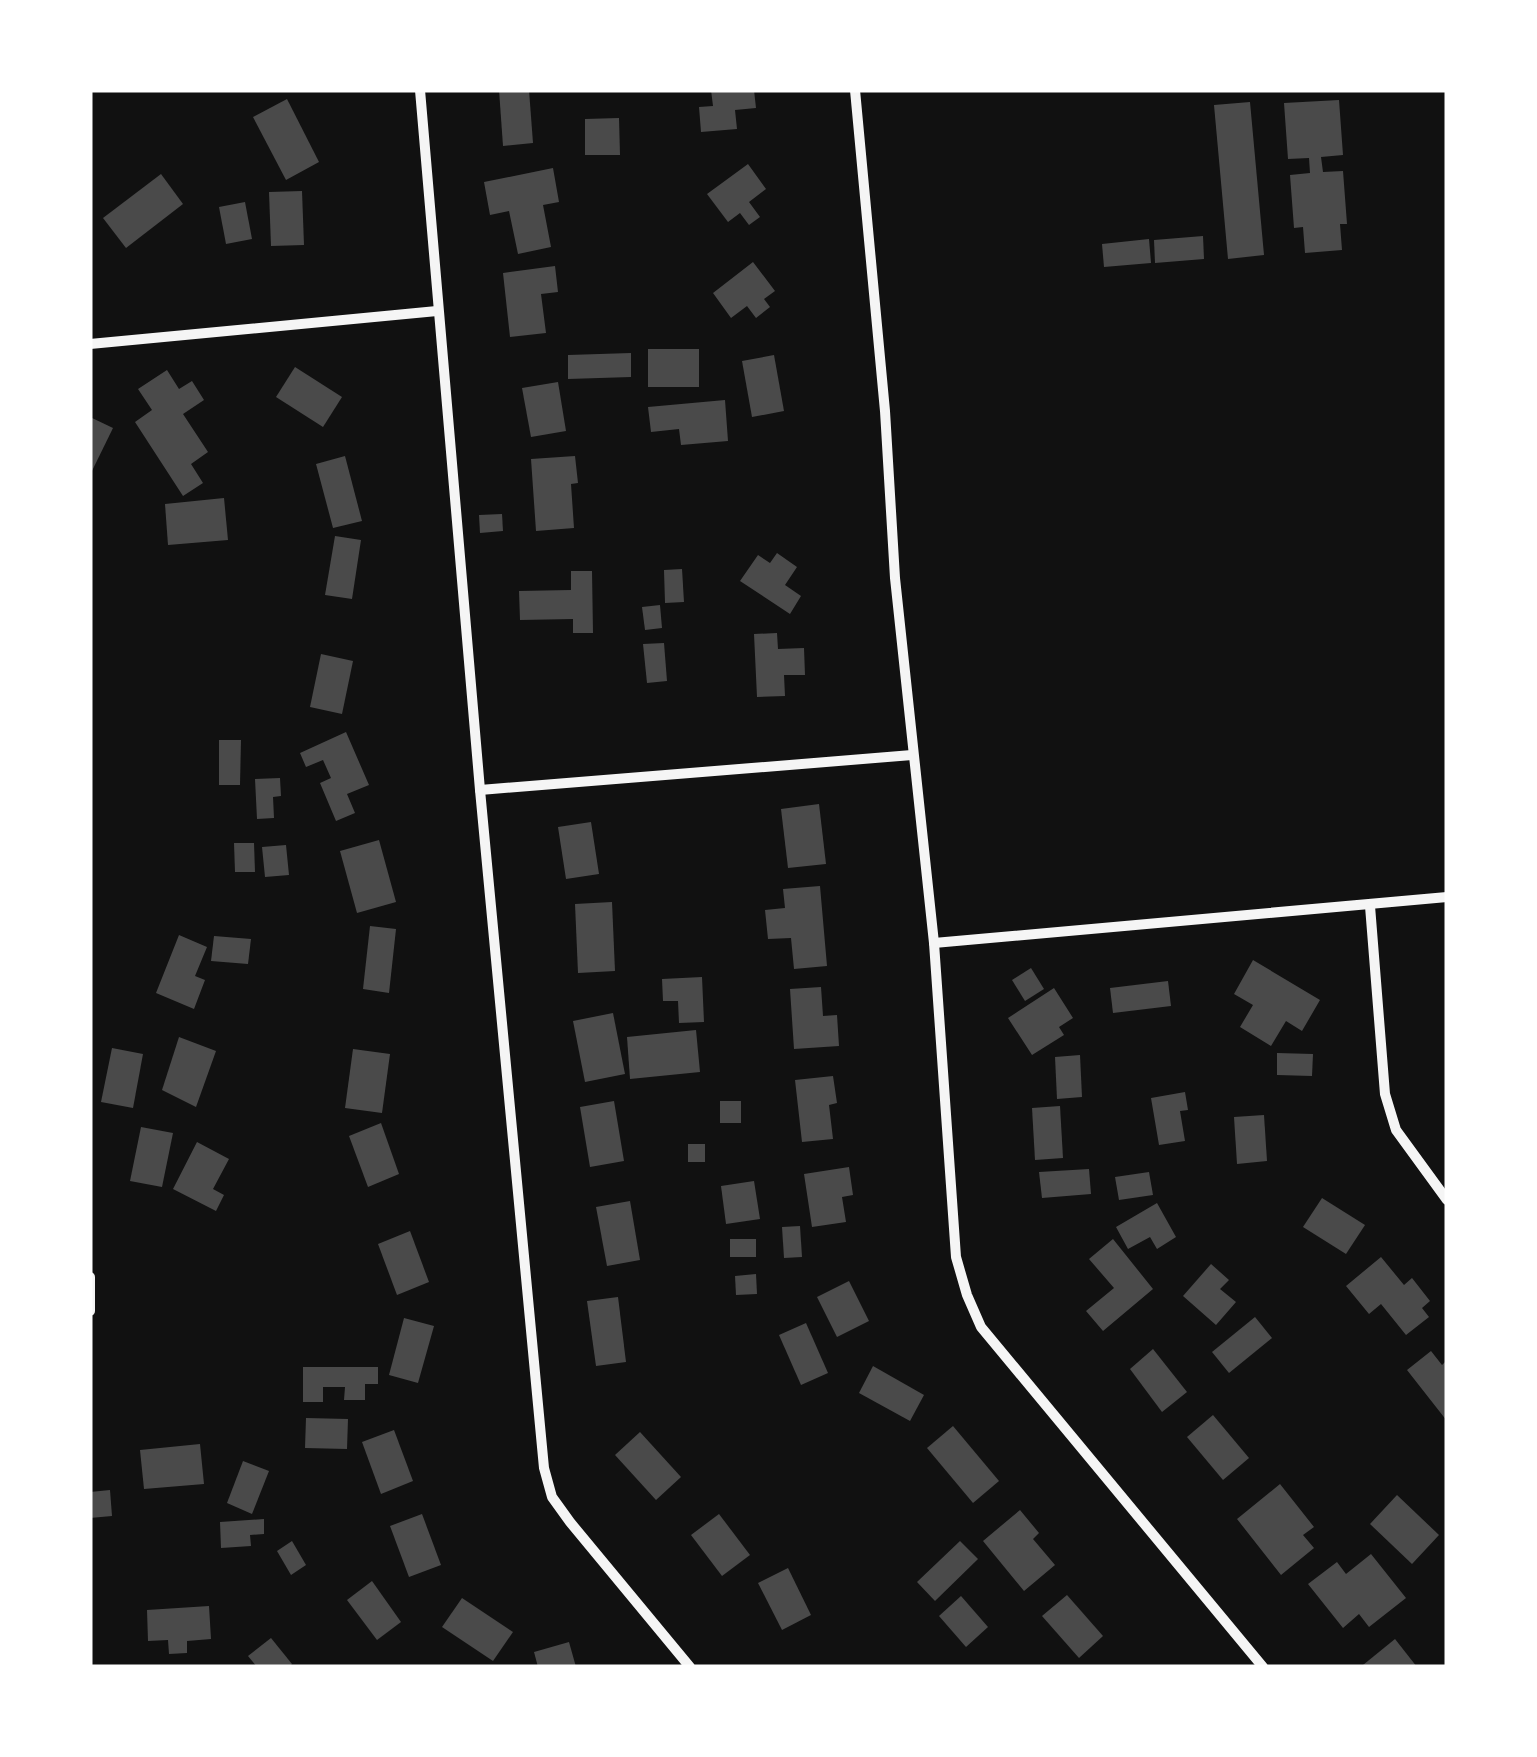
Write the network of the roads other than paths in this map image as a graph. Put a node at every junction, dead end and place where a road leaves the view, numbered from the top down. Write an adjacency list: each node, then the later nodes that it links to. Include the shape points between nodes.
1 (420, 90): 3 (street)
2 (854, 90): 5 (street)
3 (437, 311): 4 (street); 6 (street)
4 (90, 344)
5 (912, 755): 6 (street); 9 (street)
6 (480, 790): 13 (street, via 544,1468 552,1497 570,1522)
7 (1447, 897): 8 (street)
8 (1370, 906): 9 (street); 10 (street, via 1385,1094 1396,1130)
9 (934, 944): 14 (street, via 956,1257 981,1327)
10 (1447, 1200)
11 (90, 1277): 12 (street)
12 (90, 1311)
13 (690, 1667)
14 (1263, 1667)

